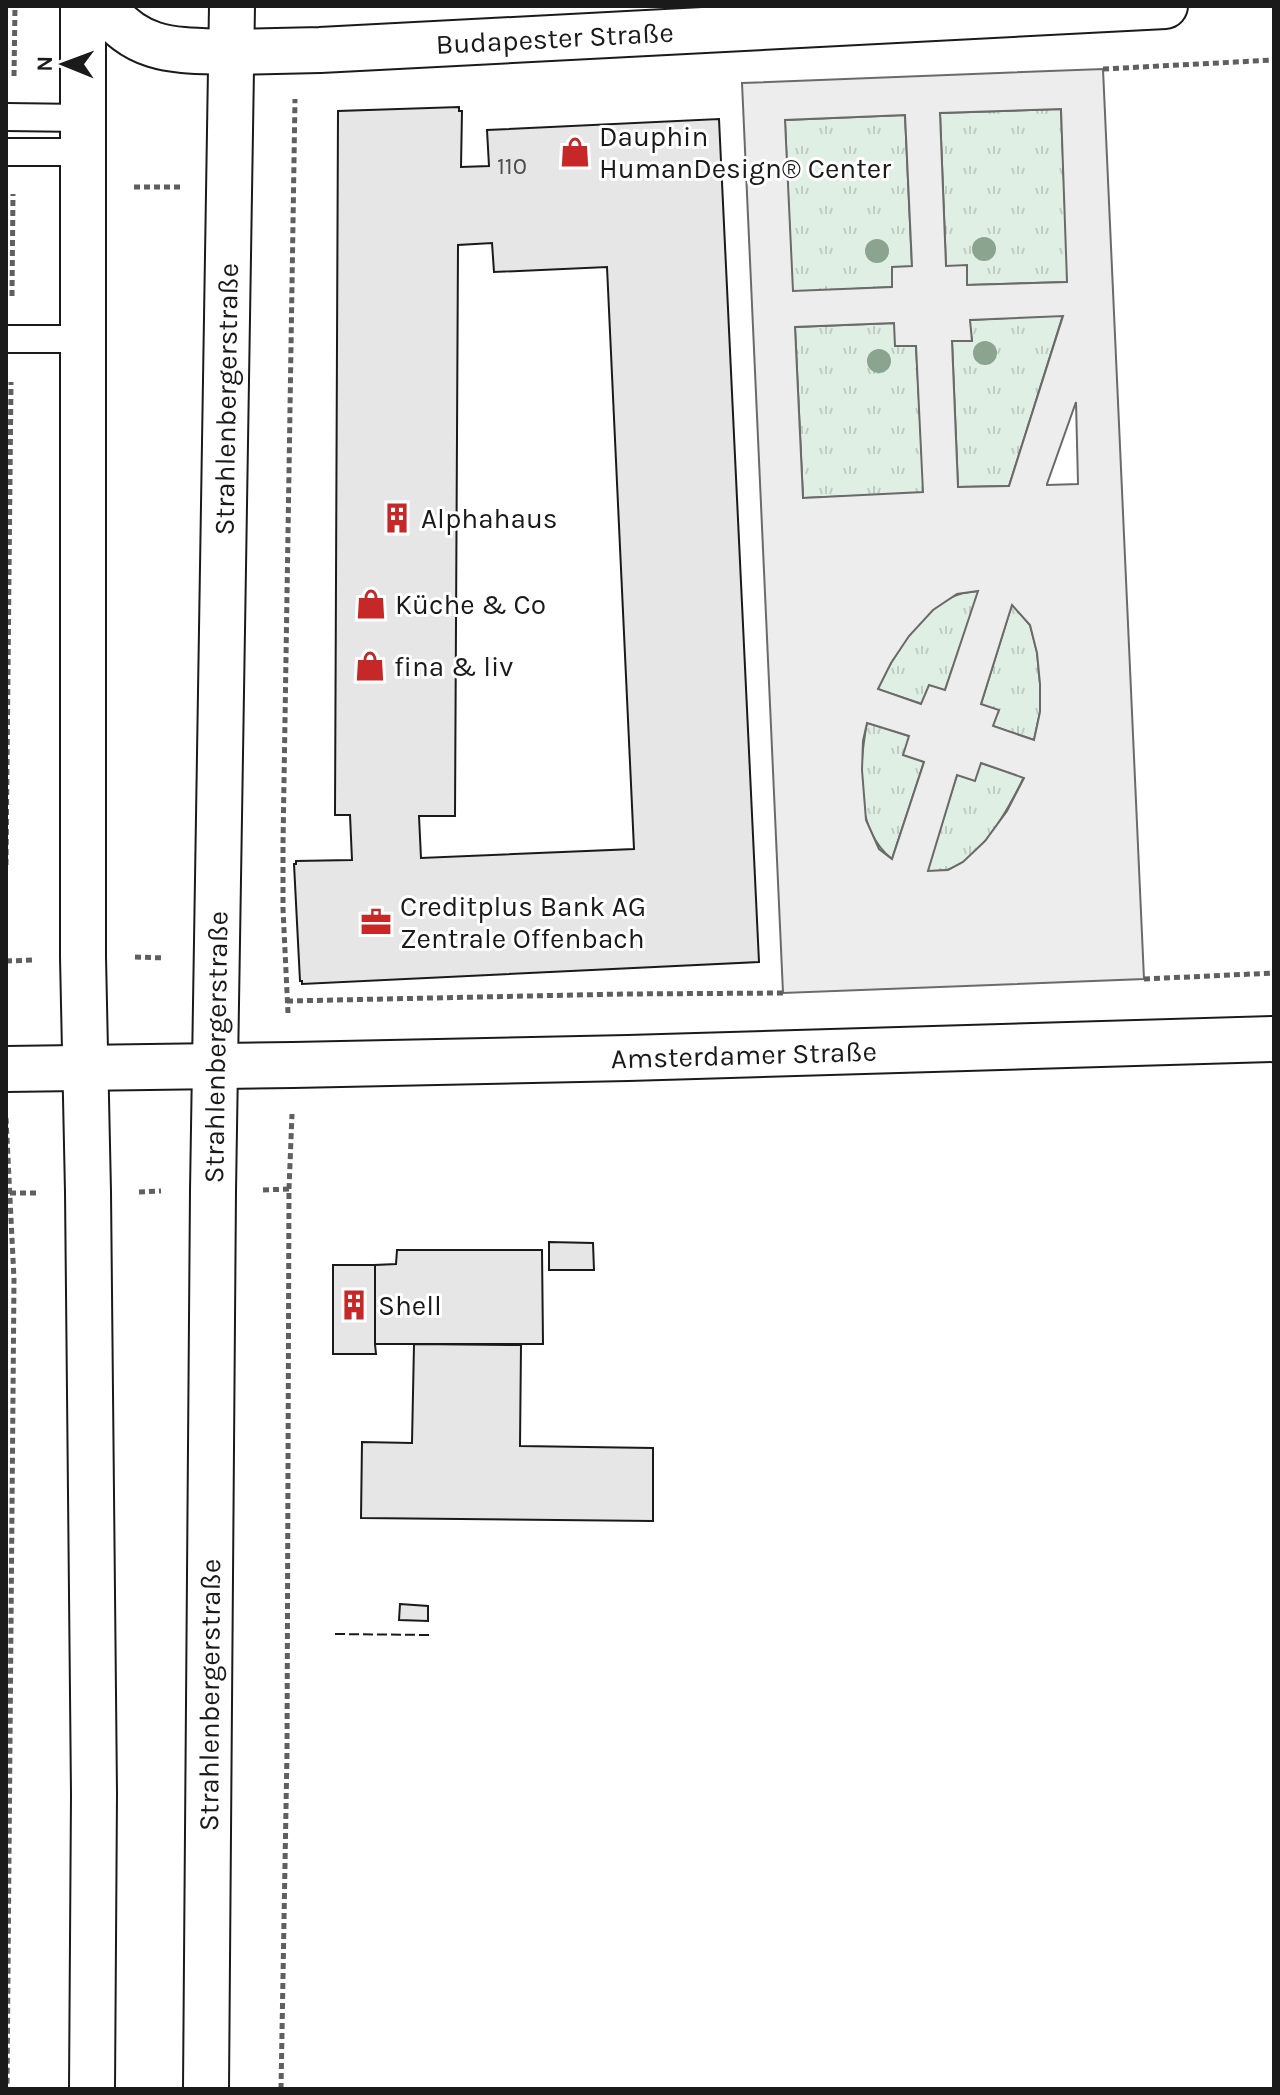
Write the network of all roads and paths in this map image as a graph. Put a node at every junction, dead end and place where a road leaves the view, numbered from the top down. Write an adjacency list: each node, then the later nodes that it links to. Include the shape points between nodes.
1 (83, 6): 10 (main road)
2 (103, 6): 6 (main road, Budapester Straße, via 146,43 170,50)
3 (232, 6): 6 (main road, Strahlenbergerstraße)
4 (1165, 6): 5 (main road, Budapester Straße)
5 (295, 50): 6 (main road, Budapester Straße); 24 (path, via 283,857)
6 (231, 52): 19 (main road, Strahlenbergerstraße)
7 (1274, 60): 8 (path)
8 (1103, 69)
9 (6, 117): 10 (lane)
10 (82, 135): 11 (lane); 15 (main road)
11 (9, 152): 14 (path)
12 (126, 187): 13 (path)
13 (193, 187)
14 (9, 339): 15 (lane); 16 (path)
15 (83, 339): 18 (main road)
16 (8, 544): 17 (path)
17 (6, 865)
18 (83, 957): 19 (path); 20 (path); 29 (main road)
19 (216, 958): 27 (main road, Strahlenbergerstraße)
20 (6, 961)
21 (1274, 973): 22 (path)
22 (1144, 979)
23 (783, 993): 24 (path)
24 (287, 1001): 26 (path)
25 (1274, 1039): 26 (main road, Amsterdamer Straße)
26 (293, 1065): 27 (main road, Amsterdamer Straße); 31 (path)
27 (215, 1067): 29 (main road, Amsterdamer Straße); 32 (main road, Strahlenbergerstraße)
28 (6, 1069): 29 (main road, Amsterdamer Straße)
29 (86, 1069): 33 (main road)
30 (6, 1109): 34 (path)
31 (289, 1189): 32 (path); 38 (path)
32 (213, 1191): 33 (path); 37 (main road, Strahlenbergerstraße)
33 (88, 1192): 34 (path); 36 (main road)
34 (10, 1193): 35 (path, via 14,1295)
35 (7, 2089)
36 (92, 2089)
37 (206, 2089)
38 (281, 2089)

